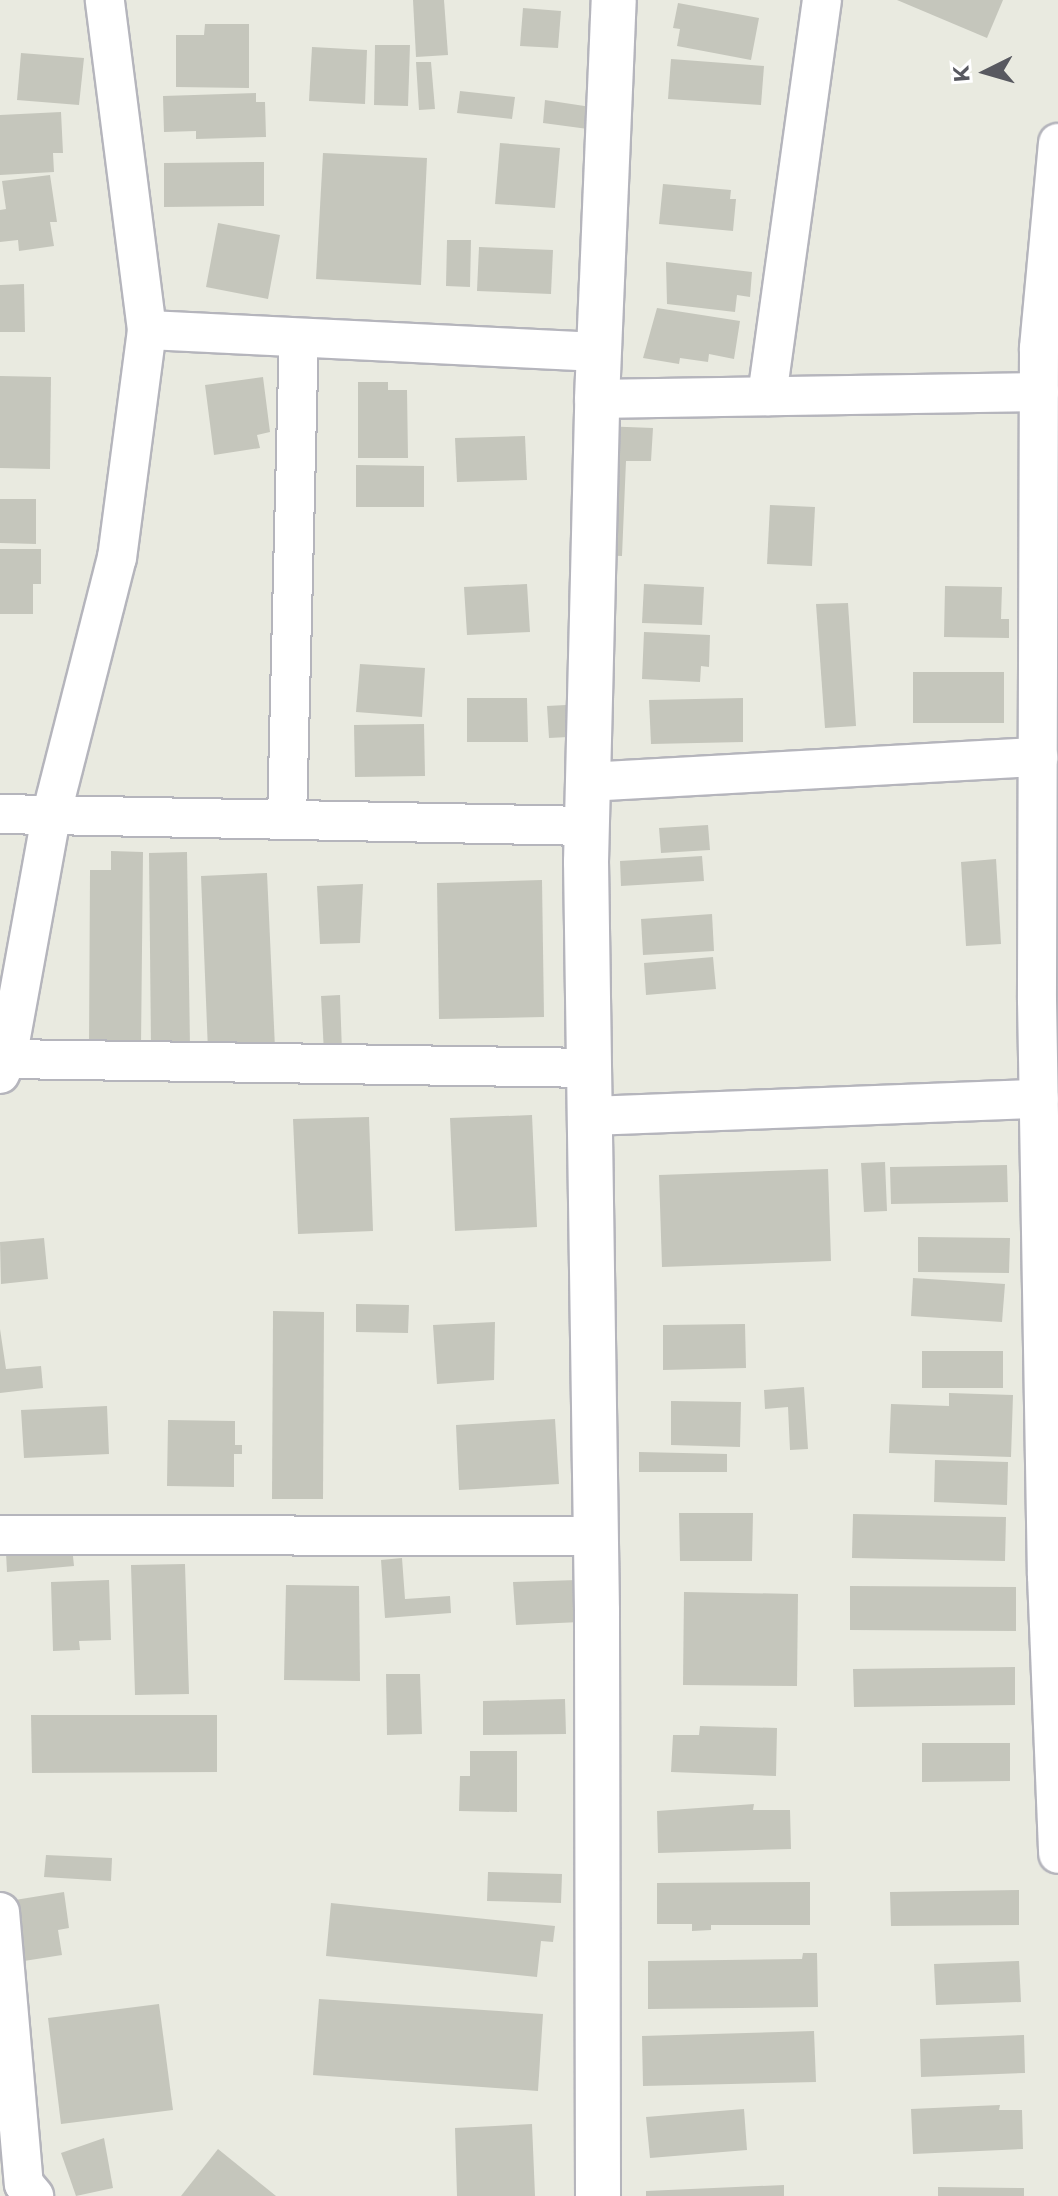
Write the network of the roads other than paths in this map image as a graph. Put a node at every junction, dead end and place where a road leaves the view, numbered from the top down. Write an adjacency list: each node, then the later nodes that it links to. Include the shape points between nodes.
1 (105, 0): 5 (street)
2 (614, 0): 7 (street)
3 (822, 0): 9 (street)
4 (1058, 143): 8 (street)
5 (147, 330): 6 (street); 14 (street, via 117,558)
6 (299, 338): 7 (street); 15 (street)
7 (599, 352): 10 (street)
8 (1039, 392): 9 (street); 11 (street)
9 (767, 396): 10 (street)
10 (597, 399): 12 (street)
11 (1038, 757): 12 (street); 19 (street)
12 (588, 782): 16 (street)
13 (0, 814): 14 (street)
14 (51, 816): 15 (street); 17 (street)
15 (287, 820): 16 (street)
16 (587, 826): 18 (street)
17 (4, 1067): 18 (street)
18 (590, 1068): 20 (street)
19 (1039, 1099): 20 (street); 23 (street)
20 (590, 1116): 22 (street)
21 (0, 1535): 22 (street)
22 (596, 1536): 27 (street)
23 (1052, 1576): 24 (street)
24 (1058, 1854)
25 (0, 1912): 26 (street, via 24,2184)
26 (34, 2196)
27 (598, 2196)

